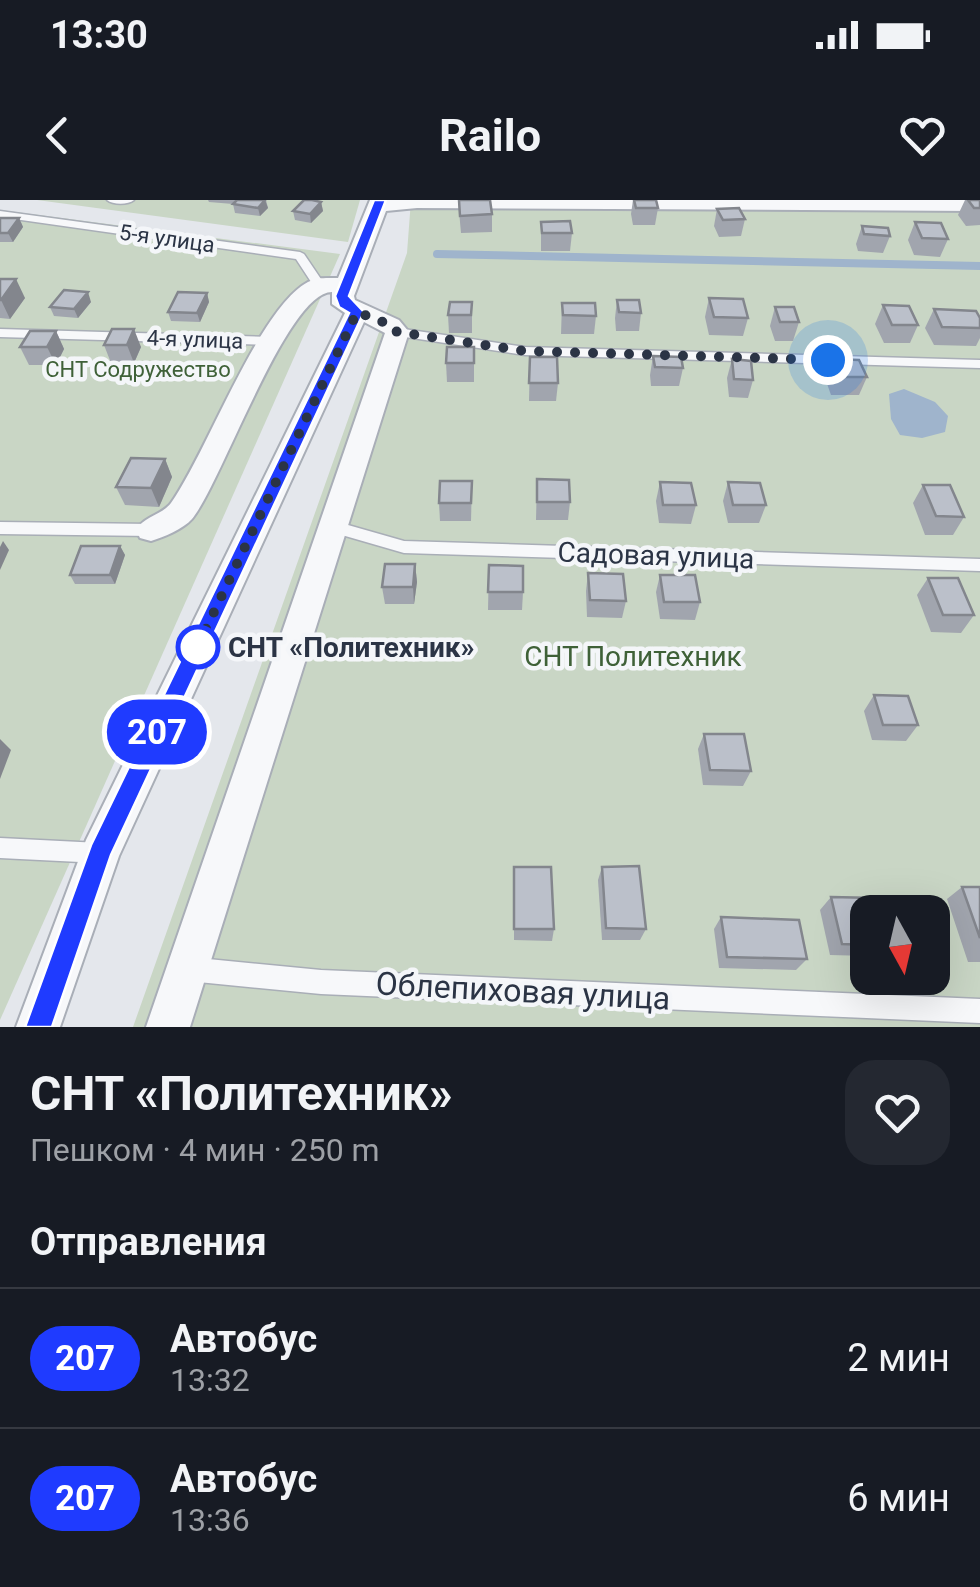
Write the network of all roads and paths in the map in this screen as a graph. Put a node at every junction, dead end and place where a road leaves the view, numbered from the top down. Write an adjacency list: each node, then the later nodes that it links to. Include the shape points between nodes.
1 (112, 200): 2 (lane)
2 (129, 200)
3 (380, 203): 4 (street); 6 (street)
4 (980, 205)
5 (0, 214): 6 (lane, 5-я улица, via 300,256)
6 (341, 294): 7 (street); 9 (street, via 304,295); 16 (street)
7 (397, 332): 10 (lane, via 525,351); 11 (street)
8 (0, 333): 9 (lane, 4-я улица)
9 (271, 341): 13 (street, via 180,514)
10 (980, 364)
11 (334, 527): 14 (lane, Садовая улица, via 404,546); 17 (street)
12 (0, 528): 13 (lane)
13 (150, 530)
14 (980, 565)
15 (0, 848): 16 (lane)
16 (100, 853): 19 (street)
17 (187, 969): 18 (lane, Облепиховая улица, via 321,982); 20 (street)
18 (980, 1011)
19 (38, 1027)
20 (168, 1027)

